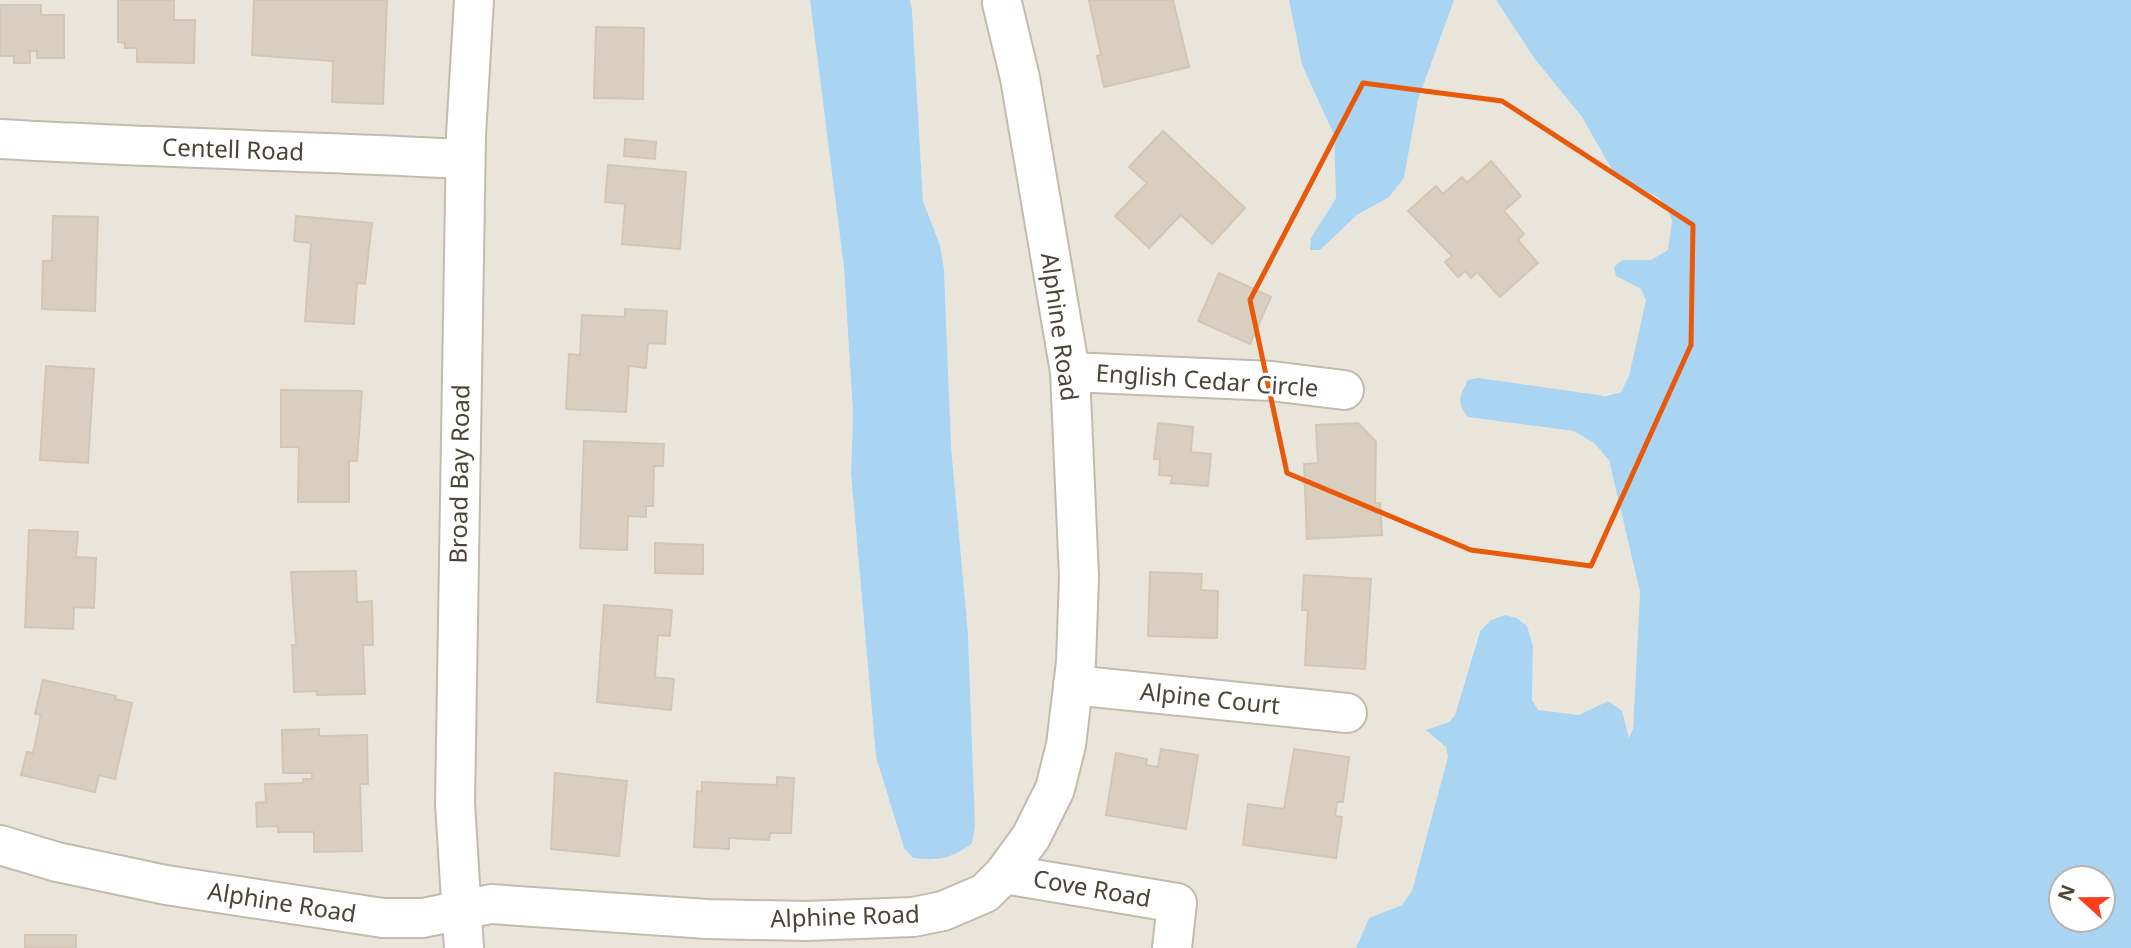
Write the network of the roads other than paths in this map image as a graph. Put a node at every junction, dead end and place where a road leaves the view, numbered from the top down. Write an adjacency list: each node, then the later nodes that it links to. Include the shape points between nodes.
1 (474, 0): 4 (street, Broad Bay Road)
2 (1002, 3): 5 (street, Alphine Road, via 1020,78)
3 (0, 139): 4 (street, Centell Road)
4 (466, 159): 11 (street, Broad Bay Road, via 454,803)
5 (1070, 372): 6 (street, English Cedar Circle, via 1272,381); 7 (street, Alphine Road, via 1079,578)
6 (1344, 390)
7 (1073, 685): 8 (street, Alpine Court); 10 (street, Alphine Road, via 1055,789 1031,838)
8 (1348, 713)
9 (0, 845): 11 (street, Alphine Road, via 166,885 383,918 423,918)
10 (1004, 874): 11 (street, Alphine Road, via 985,893 943,911 913,917 806,921 491,904); 13 (street, Cove Road, via 1177,903)
11 (461, 909): 12 (street, Broad Bay Road)
12 (464, 948)
13 (1172, 948)

